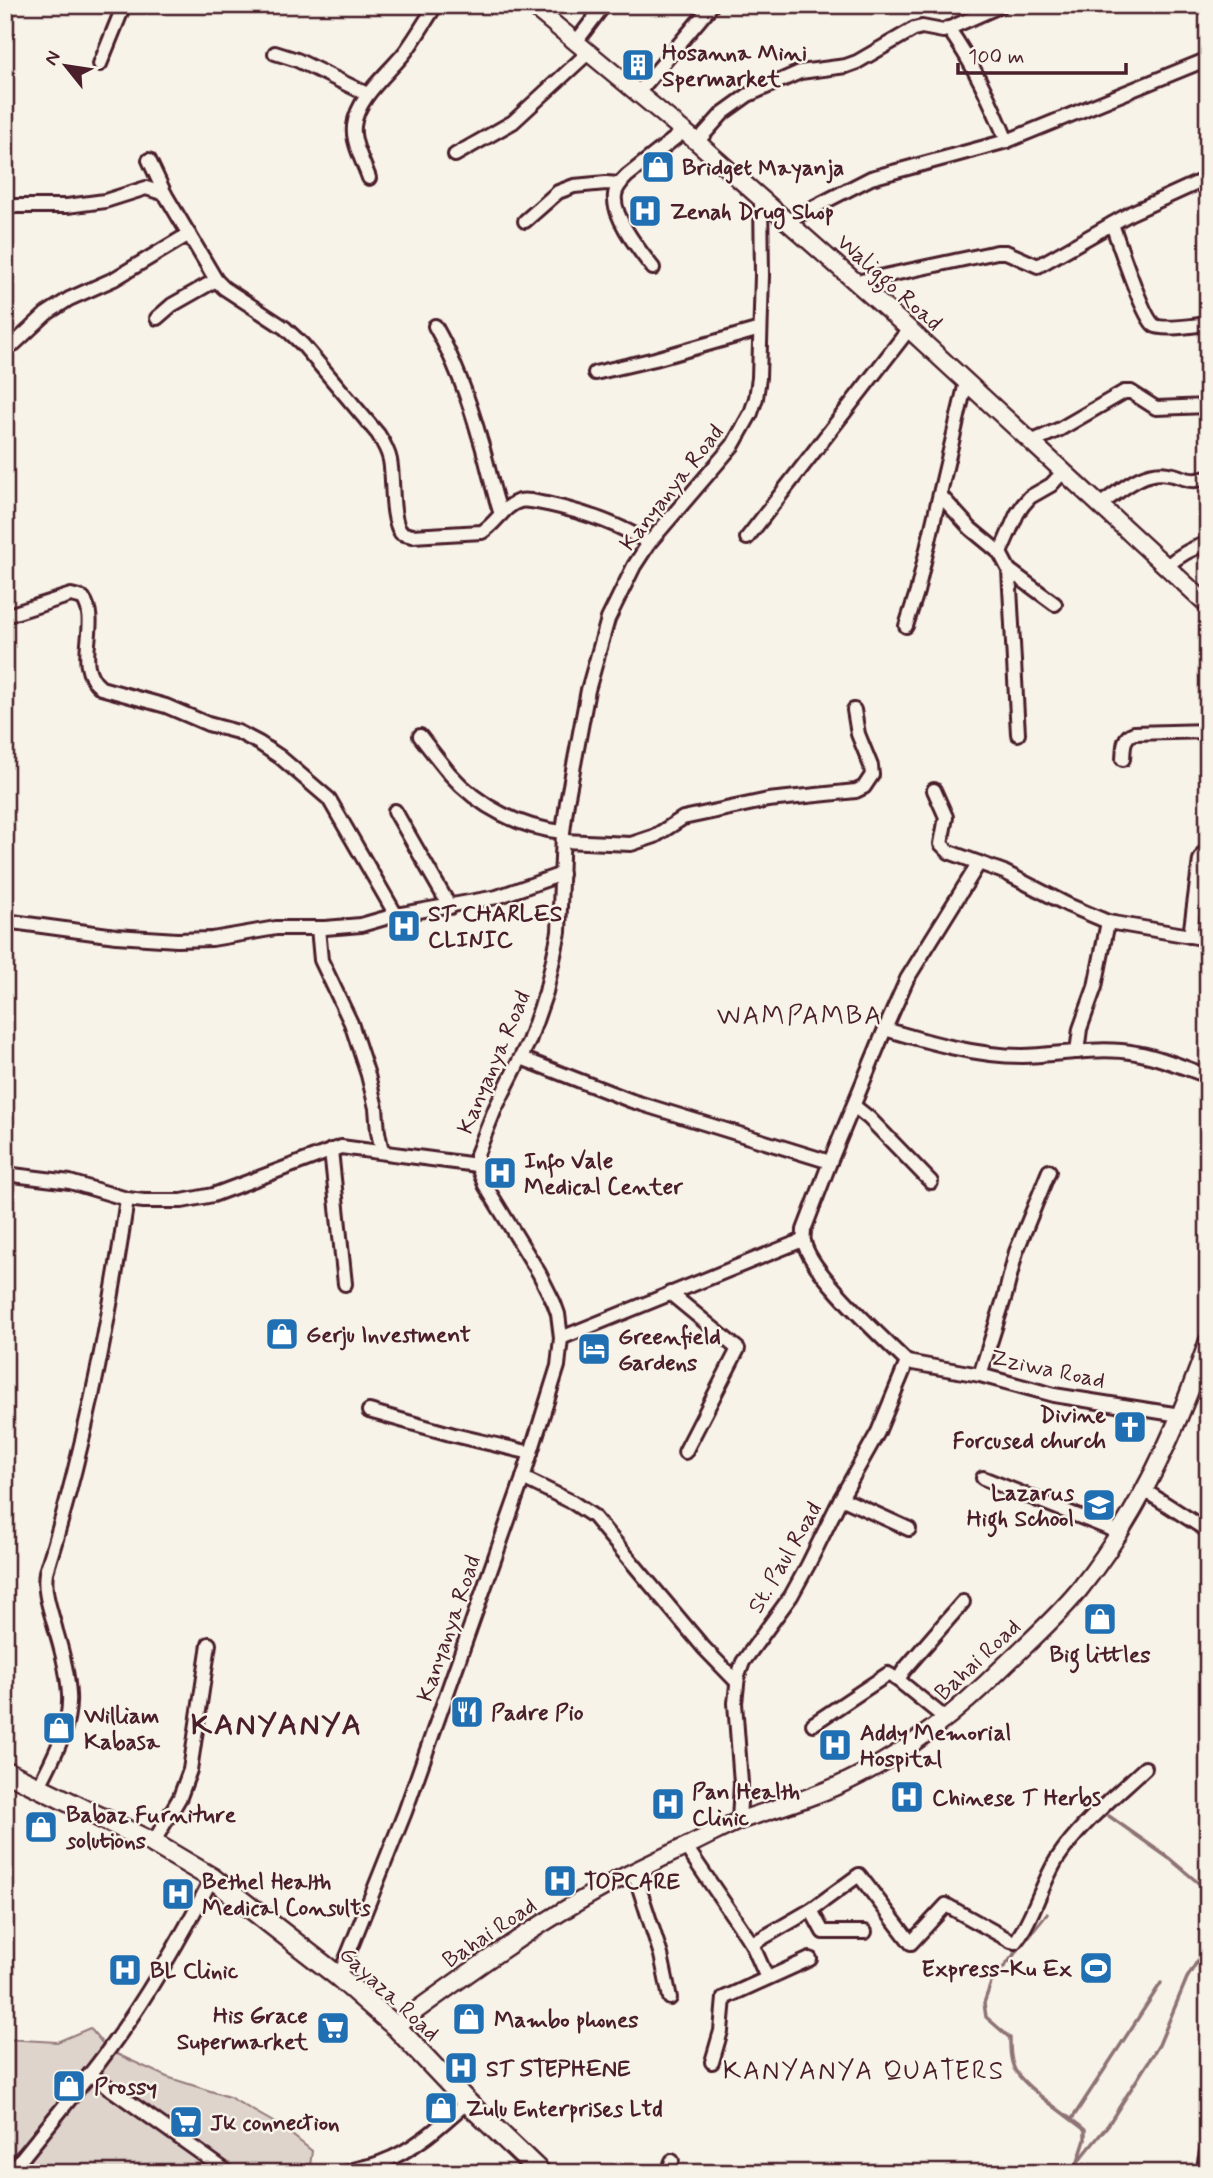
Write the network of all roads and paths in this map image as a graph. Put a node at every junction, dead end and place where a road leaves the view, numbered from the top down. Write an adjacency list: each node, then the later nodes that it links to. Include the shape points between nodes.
1 (124, 5): 11 (street)
2 (436, 5): 13 (street, via 402,56)
3 (531, 5): 8 (street, Waliggo Road)
4 (604, 5): 8 (street)
5 (712, 5): 12 (street)
6 (1002, 5): 7 (street)
7 (948, 28): 15 (street, via 985,88); 16 (street, via 918,27 857,62 786,77 723,113)
8 (582, 47): 12 (street, Waliggo Road); 17 (street, via 513,122)
9 (275, 53): 13 (street)
10 (1208, 59): 15 (street)
11 (100, 64)
12 (638, 93): 14 (street, Waliggo Road)
13 (367, 94): 19 (street, via 357,112 354,135)
14 (684, 131): 16 (street, Waliggo Road); 21 (street)
15 (1007, 141): 26 (street, via 872,178)
16 (698, 142): 23 (street, Waliggo Road)
17 (455, 155)
18 (149, 160): 22 (street)
19 (369, 178)
20 (1208, 178): 27 (street)
21 (620, 184): 25 (street, via 574,186 558,192); 29 (street, via 615,196 620,218)
22 (165, 194): 24 (street, via 146,188 105,201 67,206); 28 (street)
23 (761, 199): 26 (street, Waliggo Road); 35 (street, Kanyanya Road)
24 (5, 206)
25 (524, 221)
26 (787, 221): 31 (street, Waliggo Road)
27 (1112, 224): 31 (street, via 1038,265 997,252); 33 (street, via 1154,325)
28 (189, 234): 30 (street); 37 (street, via 114,279 69,299)
29 (653, 268)
30 (216, 280): 32 (street); 46 (street, via 303,345 378,434 387,448 401,533 482,532)
31 (856, 282): 36 (street, Waliggo Road)
32 (157, 318)
33 (1208, 324)
34 (435, 326): 46 (street, via 463,386)
35 (760, 329): 38 (street); 48 (street, Kanyanya Road, via 759,378 747,421)
36 (909, 329): 39 (street, Waliggo Road); 47 (street)
37 (14, 344)
38 (596, 373)
39 (966, 382): 41 (street, Waliggo Road); 44 (street)
40 (1208, 406): 41 (street, via 1156,408 1124,392)
41 (1031, 442): 42 (street, Waliggo Road)
42 (1063, 472): 45 (street, Waliggo Road); 50 (street, via 1023,505)
43 (1206, 478): 45 (street, via 1195,482 1148,473)
44 (940, 495): 50 (street); 56 (street)
45 (1099, 505): 51 (street, Waliggo Road)
46 (501, 514): 48 (street, via 517,501 537,502 602,518)
47 (747, 538)
48 (649, 543): 64 (street, Kanyanya Road, via 620,592 600,643)
49 (1208, 543): 51 (street, via 1189,550)
50 (1000, 553): 52 (street)
51 (1166, 568): 54 (street, Waliggo Road)
52 (1009, 570): 53 (street); 59 (street)
53 (1055, 604)
54 (1208, 605)
55 (5, 616): 69 (street, via 71,595 83,598 88,609 92,680 101,688 238,732 279,757 329,799)
56 (906, 626)
57 (854, 710): 64 (street, via 872,775 856,791 768,800 683,818 631,845)
58 (1208, 730): 61 (street, via 1128,735)
59 (1018, 734)
60 (420, 736): 64 (street, via 451,775 486,804 524,824)
61 (1123, 759)
62 (934, 790): 66 (street, via 946,817 943,848)
63 (396, 811): 68 (street)
64 (563, 836): 67 (street, Kanyanya Road)
65 (1208, 853): 73 (street, via 1200,860)
66 (979, 863): 71 (street); 75 (street, via 908,979)
67 (562, 874): 68 (street, via 517,891); 77 (street, Kanyanya Road, via 554,957)
68 (450, 907): 69 (street)
69 (396, 915): 72 (street, via 361,925)
70 (5, 921): 72 (street, via 177,940 276,928)
71 (1108, 922): 73 (street); 76 (street)
72 (318, 928): 81 (street, via 321,960 351,1023 368,1075)
73 (1190, 936): 74 (street)
74 (1208, 939)
75 (885, 1029): 76 (street, via 949,1046 1019,1056); 79 (street)
76 (1077, 1052): 78 (street, via 1135,1053)
77 (521, 1058): 82 (street, via 632,1101); 83 (street, Kanyanya Road, via 481,1141)
78 (1208, 1076)
79 (854, 1105): 82 (street); 86 (street)
80 (331, 1150): 81 (street, via 351,1147); 87 (street, via 213,1195 166,1202); 89 (street)
81 (382, 1152): 83 (street)
82 (830, 1162): 88 (street)
83 (477, 1165): 91 (street, Kanyanya Road, via 554,1303)
84 (1049, 1171): 94 (street, via 1016,1252)
85 (5, 1174): 87 (street, via 70,1182)
86 (931, 1182)
87 (127, 1199): 115 (street, via 80,1452 46,1572 48,1603 69,1696 64,1731)
88 (803, 1240): 90 (street); 93 (street, via 832,1286)
89 (345, 1284)
90 (670, 1293): 91 (street); 98 (street, via 738,1349)
91 (561, 1338): 99 (street, Kanyanya Road, via 558,1366)
92 (1208, 1341): 95 (street, Bahai Road)
93 (907, 1362): 94 (street, Zziwa Road); 103 (street, St. Paul Road, via 878,1432)
94 (980, 1375): 97 (street, Zziwa Road, via 1054,1395)
95 (1201, 1382): 97 (street, Bahai Road)
96 (369, 1411): 99 (street)
97 (1180, 1415): 102 (street, Bahai Road)
98 (685, 1452)
99 (531, 1453): 100 (street, Kanyanya Road)
100 (523, 1478): 110 (street, via 593,1516); 125 (street, Kanyanya Road, via 405,1812)
101 (983, 1478): 106 (street)
102 (1144, 1490): 105 (street); 106 (street, Bahai Road)
103 (841, 1498): 104 (street); 110 (street, St. Paul Road, via 791,1596 747,1656)
104 (909, 1529)
105 (1208, 1531)
106 (1118, 1532): 111 (street, Bahai Road, via 1077,1592)
107 (963, 1602): 109 (street)
108 (209, 1644): 117 (street, via 190,1770)
109 (898, 1680): 111 (street); 112 (street, via 888,1674)
110 (737, 1682): 116 (street, St. Paul Road)
111 (946, 1719): 116 (street, Bahai Road, via 906,1748 824,1793)
112 (813, 1724)
113 (1145, 1768): 121 (street, via 1059,1856 1015,1942 946,1905 911,1943 859,1875)
114 (5, 1771): 115 (main road, Gayaza Road)
115 (38, 1788): 117 (main road, Gayaza Road)
116 (739, 1821): 118 (street, Bahai Road)
117 (153, 1843): 120 (main road, Gayaza Road)
118 (686, 1847): 119 (street, Bahai Road); 123 (street)
119 (634, 1872): 127 (street); 128 (street, Bahai Road, via 483,1961)
120 (212, 1878): 125 (main road, Gayaza Road); 130 (street, via 121,2035)
121 (811, 1910): 122 (street, via 823,1932); 123 (street)
122 (865, 1932)
123 (752, 1944): 126 (street)
124 (810, 1959): 126 (street)
125 (339, 1977): 128 (main road, Gayaza Road)
126 (767, 1978): 129 (street, via 724,1998)
127 (670, 1998)
128 (395, 2026): 131 (main road, Gayaza Road)
129 (712, 2062)
130 (90, 2074): 133 (street); 134 (street)
131 (467, 2102): 135 (street, via 398,2155); 136 (main road, Gayaza Road)
132 (1208, 2146): 137 (street)
133 (10, 2173)
134 (229, 2173)
135 (345, 2173)
136 (541, 2173)
137 (1203, 2173)

